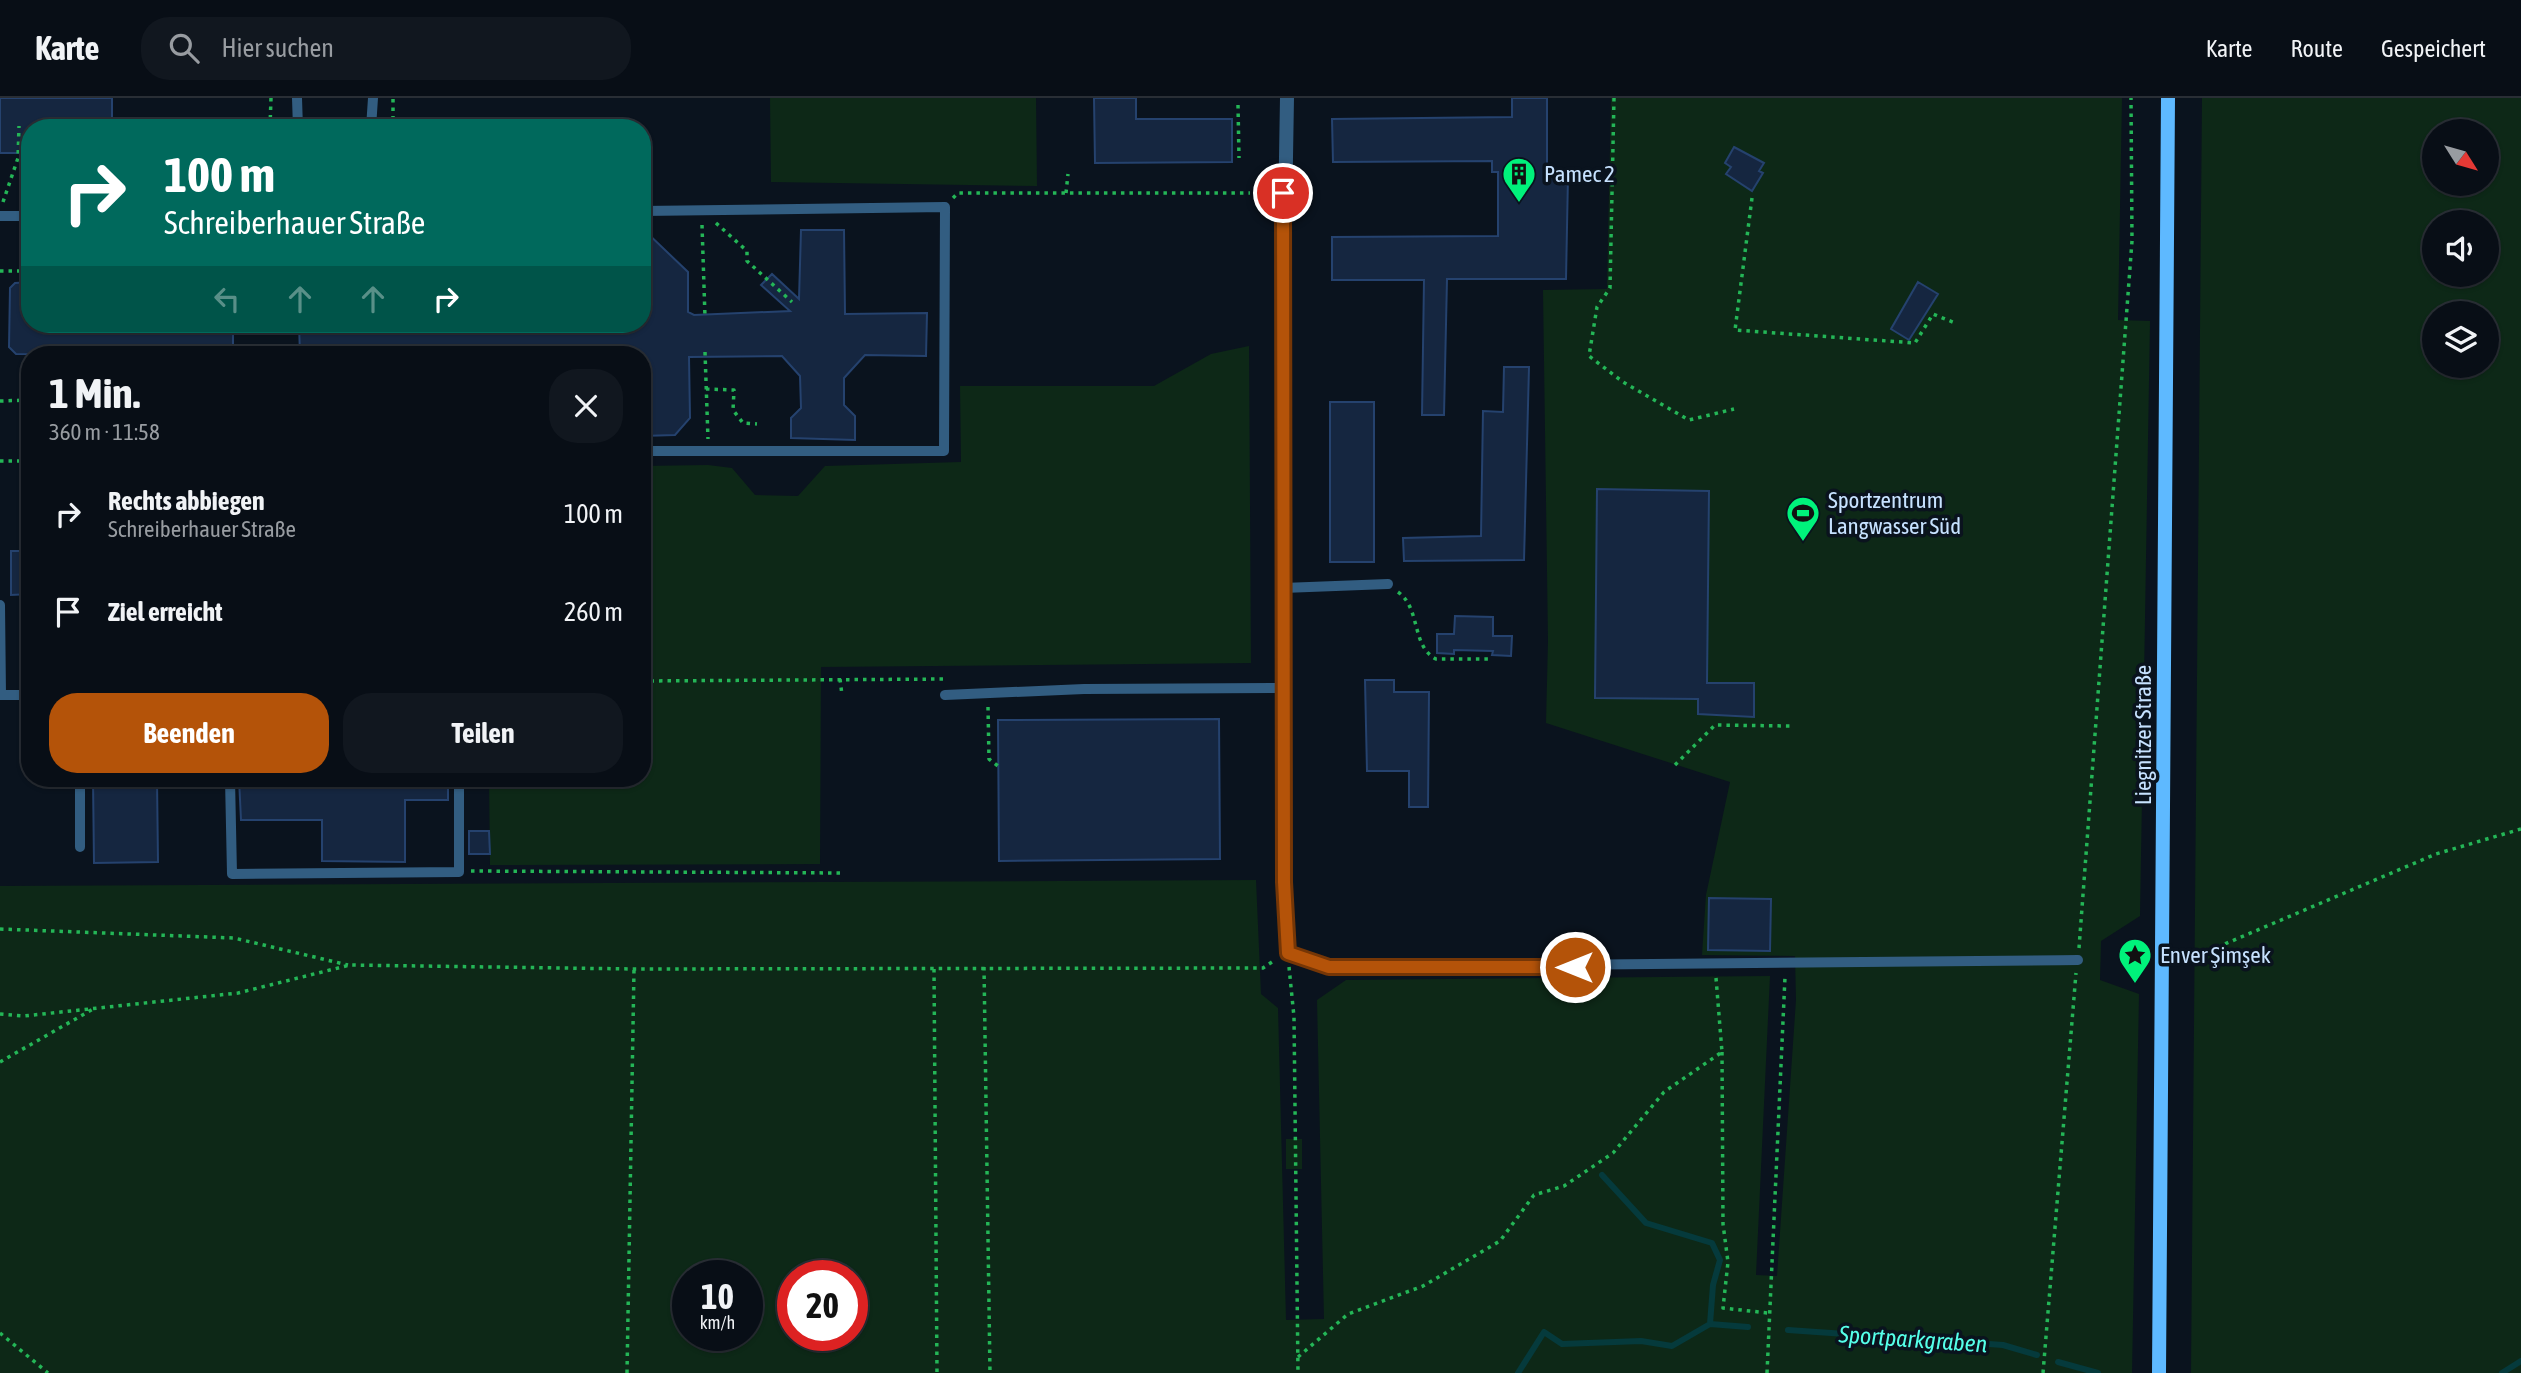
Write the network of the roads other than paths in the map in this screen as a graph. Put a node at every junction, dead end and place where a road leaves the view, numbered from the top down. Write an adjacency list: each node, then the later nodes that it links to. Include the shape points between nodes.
1 (297, 98): 5 (lane)
2 (373, 98): 6 (lane)
3 (1287, 98): 12 (street)
4 (2168, 98): 23 (main road, Liegnitzer Straße)
5 (298, 119)
6 (372, 119)
7 (651, 211): 10 (lane, via 945,207 944,451)
8 (0, 214): 9 (lane)
9 (21, 215)
10 (651, 451)
11 (1388, 584): 12 (lane)
12 (1283, 587): 14 (street)
13 (0, 605): 15 (lane, via 1,695)
14 (1283, 688): 16 (lane); 21 (street)
15 (21, 695)
16 (945, 695)
17 (80, 787): 20 (lane)
18 (230, 787): 19 (lane, via 232,874 459,872)
19 (459, 787)
20 (80, 847)
21 (1288, 953): 22 (lane, via 1329,967)
22 (2078, 960)
23 (2159, 1373)

